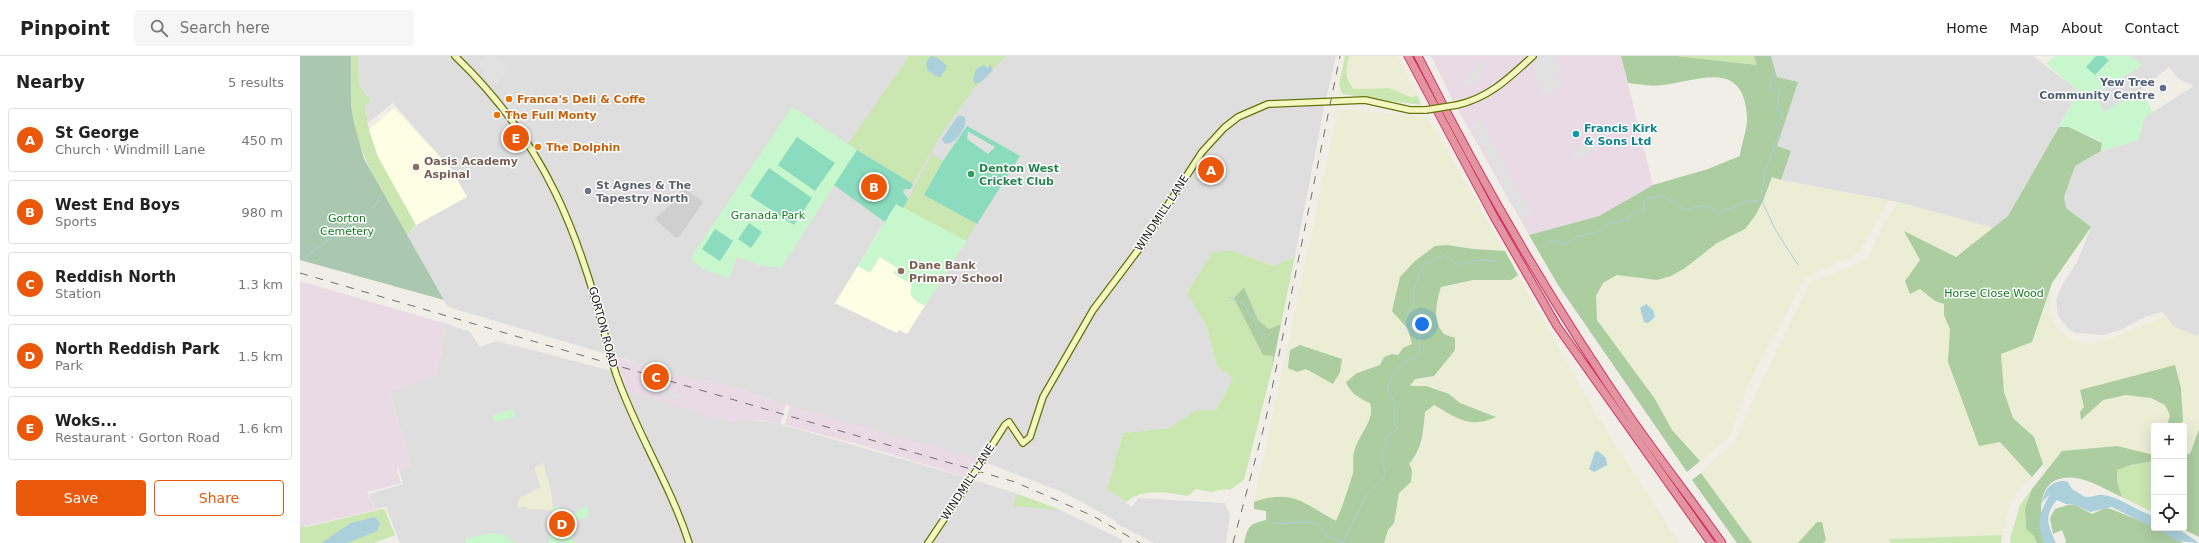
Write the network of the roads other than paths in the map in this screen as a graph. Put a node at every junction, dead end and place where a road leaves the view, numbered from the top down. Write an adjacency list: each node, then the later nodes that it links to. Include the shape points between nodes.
1 (455, 56): 5 (street, GORTON ROAD, bridge, via 509,116 541,163 567,214 585,263 616,374 672,496)
2 (1408, 56): 7 (highway, via 1489,209 1557,326)
3 (1418, 56): 8 (highway, via 1500,208 1567,318 1633,420)
4 (1533, 56): 6 (street, WINDMILL LANE, bridge, via 1500,86 1471,102 1426,110 1410,110 1365,100 1268,104 1238,117 1224,128 1202,152 1142,245 1093,310 1043,397 1030,437 1022,443 1009,422 1005,425)
5 (689, 543)
6 (928, 543)
7 (1711, 543)
8 (1722, 543)

